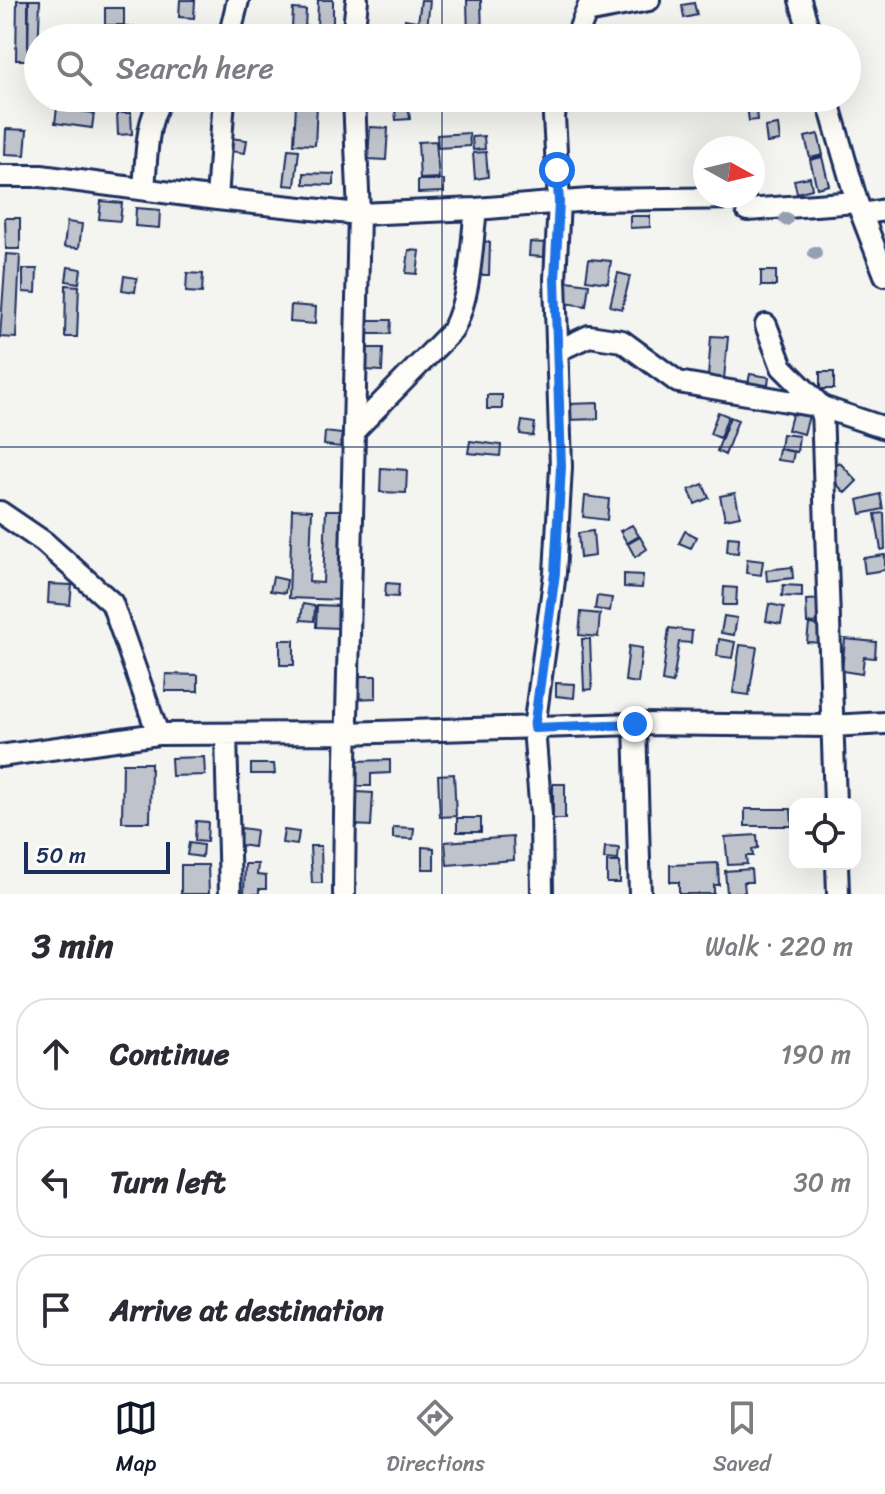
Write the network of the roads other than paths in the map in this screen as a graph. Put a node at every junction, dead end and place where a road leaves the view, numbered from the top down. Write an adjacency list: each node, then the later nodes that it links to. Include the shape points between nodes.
1 (238, 0): 6 (street)
2 (357, 0): 7 (street)
3 (649, 0): 5 (street)
4 (800, 0): 8 (street)
5 (589, 6)
6 (232, 24)
7 (354, 24)
8 (807, 24)
9 (154, 112): 15 (street)
10 (223, 112): 16 (street)
11 (355, 112): 23 (street)
12 (555, 112): 17 (street)
13 (831, 112): 20 (street)
14 (0, 176): 15 (street)
15 (144, 188): 16 (street)
16 (217, 199): 23 (street)
17 (559, 202): 18 (street); 21 (street); 26 (street)
18 (693, 202)
19 (765, 205): 20 (street)
20 (859, 208): 22 (street); 24 (street)
21 (476, 209): 23 (street); 29 (street, via 465,297 453,330)
22 (885, 210)
23 (359, 214): 29 (street)
24 (885, 275)
25 (766, 325): 27 (street, via 782,367)
26 (557, 351): 27 (street, via 589,336 622,341 678,382); 34 (street, via 561,467 556,558)
27 (822, 407): 28 (street); 33 (street)
28 (885, 428)
29 (354, 431): 35 (street)
30 (0, 512): 36 (street, via 44,542 112,603)
31 (885, 723): 33 (street)
32 (635, 724): 33 (street); 34 (street); 44 (street)
33 (832, 726): 39 (street)
34 (534, 728): 35 (street); 43 (street)
35 (346, 733): 37 (street); 42 (street)
36 (158, 734): 37 (street); 38 (street)
37 (226, 734): 41 (street)
38 (0, 756)
39 (835, 798)
40 (837, 870): 45 (street)
41 (230, 894)
42 (344, 894)
43 (542, 894)
44 (640, 894)
45 (838, 894)

